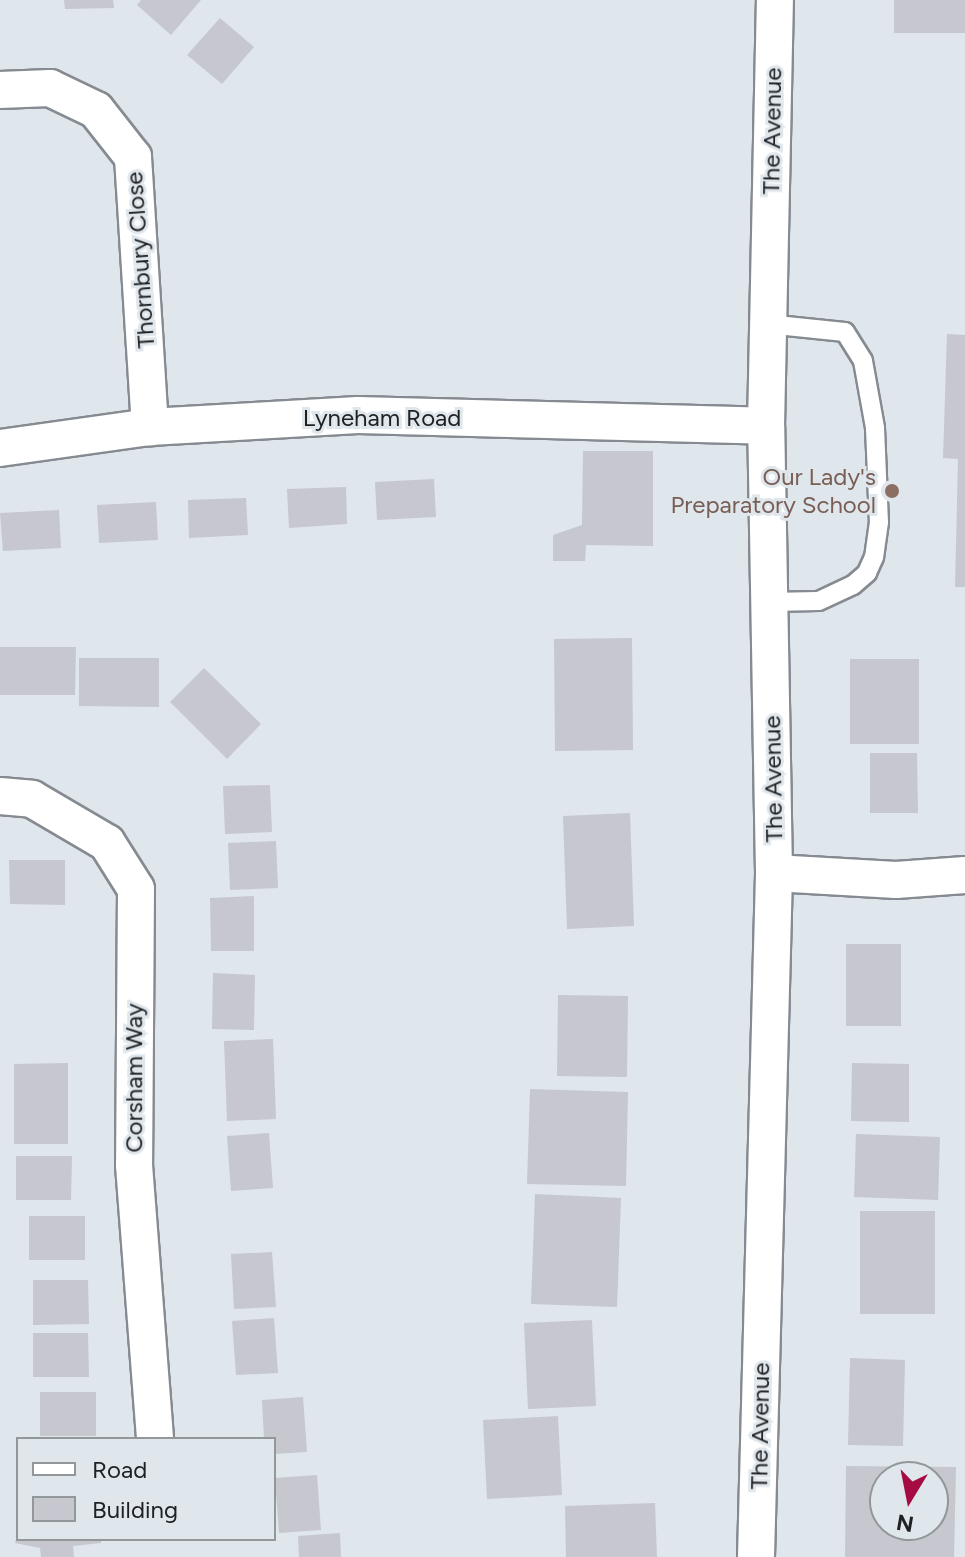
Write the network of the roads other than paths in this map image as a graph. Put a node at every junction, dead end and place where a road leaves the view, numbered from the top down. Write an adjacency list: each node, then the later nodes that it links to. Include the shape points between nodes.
1 (775, 0): 3 (street, The Avenue)
2 (0, 90): 5 (street, Thornbury Close, via 50,88 96,110 133,157)
3 (767, 324): 4 (street, The Avenue); 7 (lane, via 845,332 863,361 875,428 879,522 874,557 853,585 818,601)
4 (766, 426): 5 (street, Lyneham Road, via 358,415); 7 (street, The Avenue)
5 (150, 427): 6 (street, Lyneham Road)
6 (0, 448)
7 (770, 602): 9 (street, The Avenue)
8 (0, 796): 11 (street, Corsham Way, via 32,799 107,843 136,889 134,1165)
9 (774, 873): 10 (street, via 896,880); 12 (street, The Avenue)
10 (965, 875)
11 (155, 1437)
12 (756, 1557)

